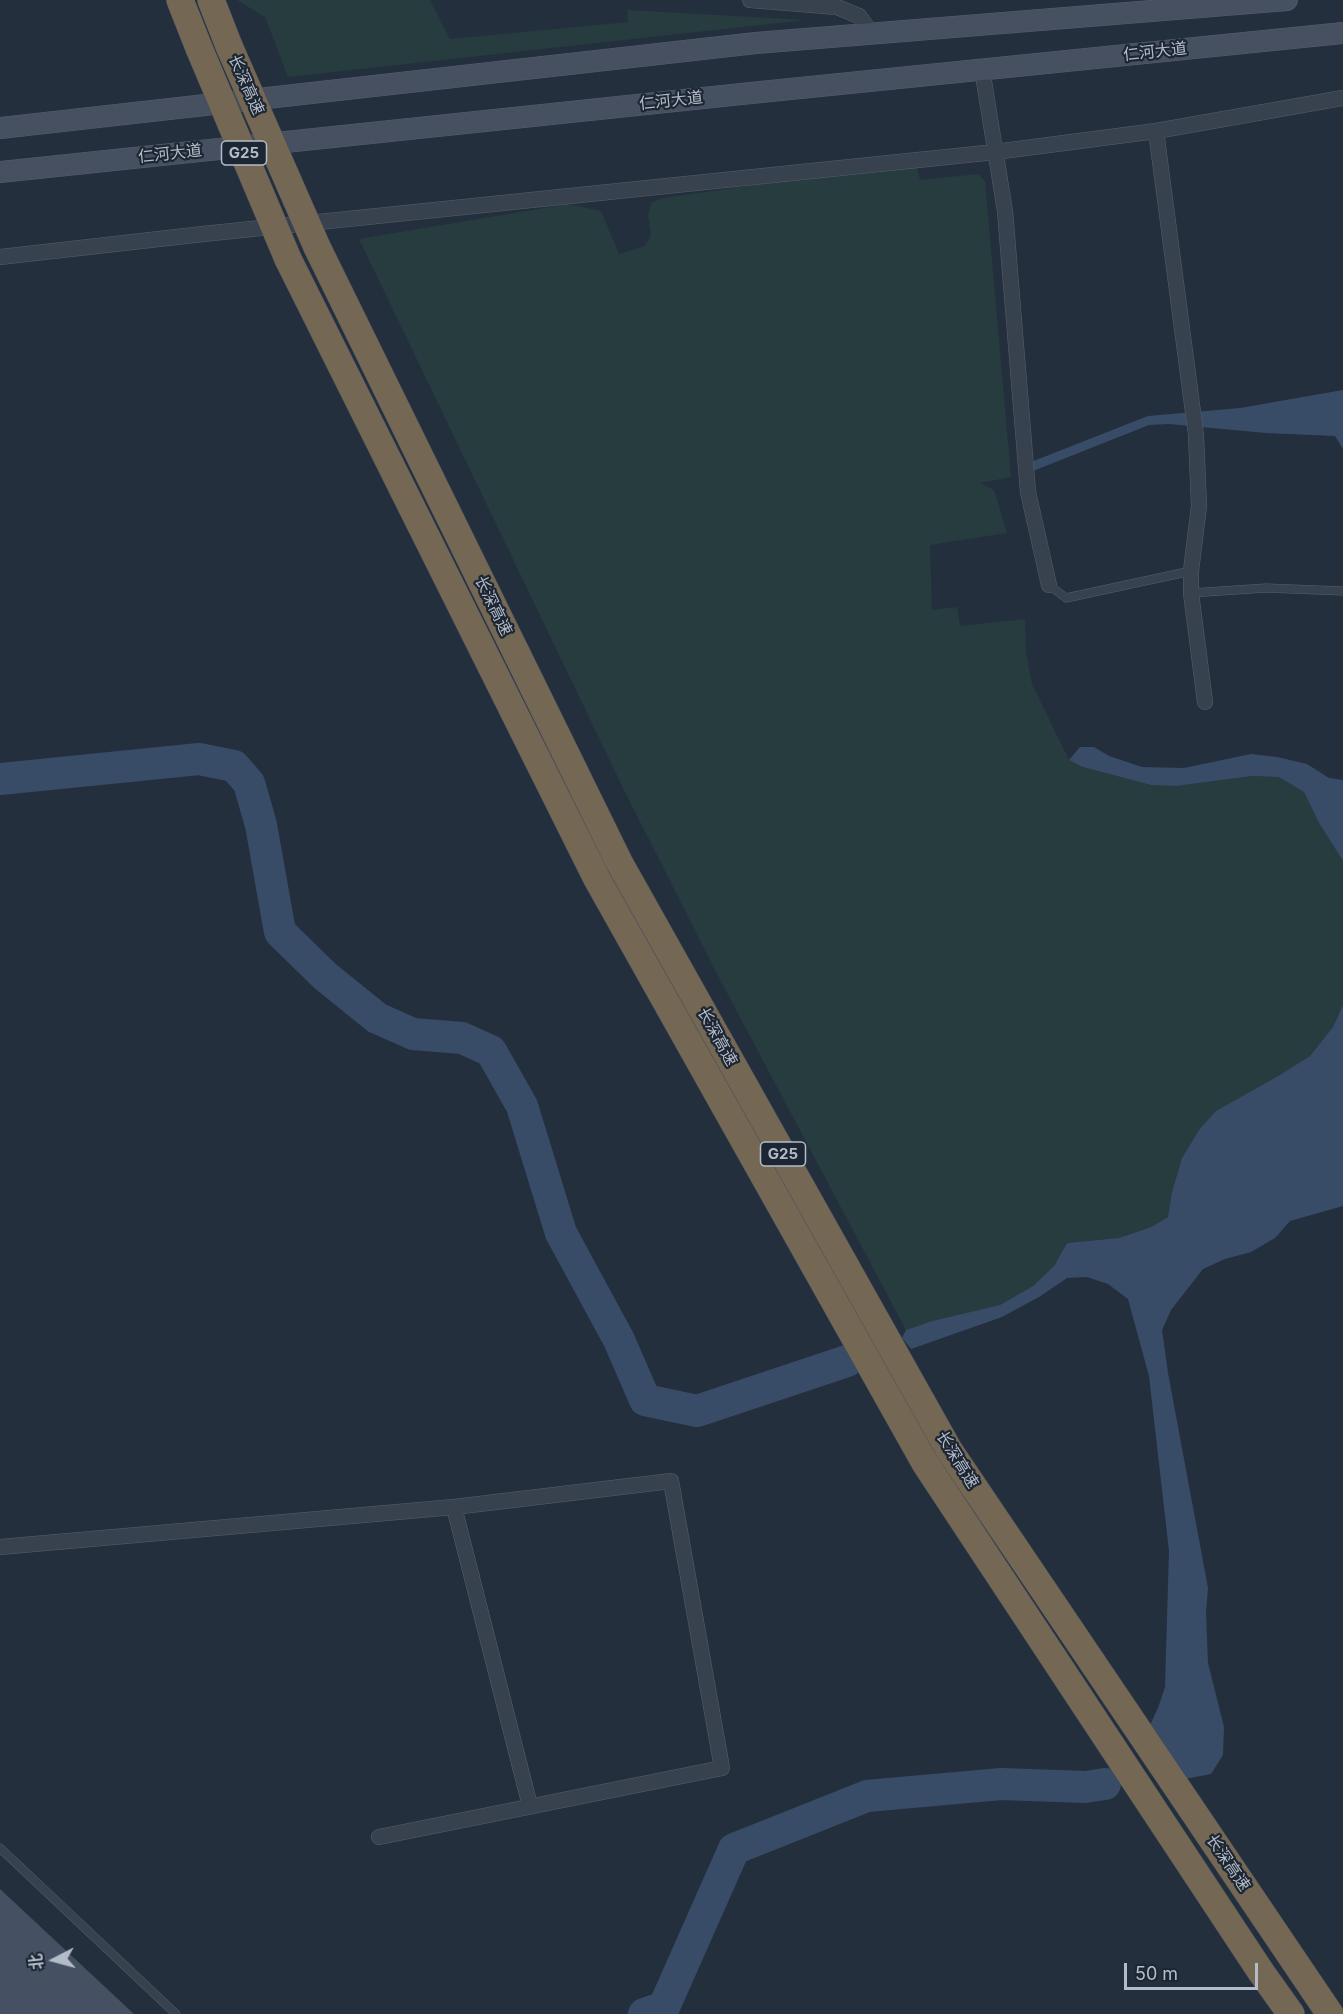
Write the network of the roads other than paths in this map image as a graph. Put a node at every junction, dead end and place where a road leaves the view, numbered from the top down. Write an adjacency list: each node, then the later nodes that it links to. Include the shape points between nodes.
1 (180, 0): 25 (highway, 长深高速 / G25, bridge, via 288,259 597,879 919,1453)
2 (211, 0): 26 (highway, 长深高速 / G25, bridge, via 317,247 619,862 949,1450)
3 (750, 0): 6 (street, via 837,7 859,16)
4 (1287, 0): 6 (main road)
5 (1343, 33): 7 (main road, 仁河大道)
6 (872, 34): 9 (main road, via 744,44)
7 (982, 69): 11 (street); 12 (main road, 仁河大道)
8 (1343, 98): 10 (street)
9 (0, 128)
10 (1156, 131): 11 (street); 14 (street, via 1196,435 1198,506)
11 (995, 152): 13 (street); 15 (street, via 1005,211 1028,492)
12 (0, 172)
13 (0, 257)
14 (1191, 571): 15 (lane, via 1066,598); 17 (street)
15 (1049, 585)
16 (1343, 591): 17 (lane, via 1266,588)
17 (1191, 593): 18 (street)
18 (1205, 702)
19 (454, 1507): 20 (street); 21 (street); 21 (street, via 671,1481 722,1768)
20 (0, 1547)
21 (530, 1806): 22 (street)
22 (379, 1838)
23 (0, 1848): 24 (lane)
24 (176, 2014)
25 (1291, 2014)
26 (1330, 2014)

